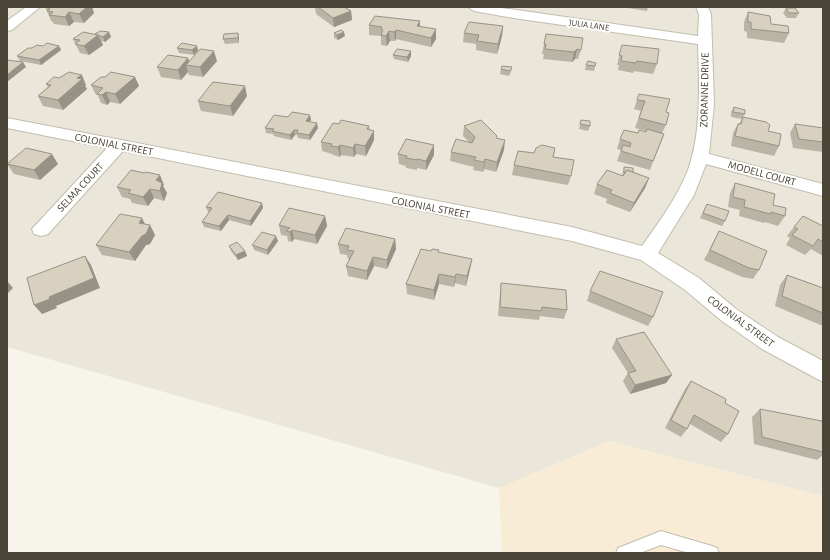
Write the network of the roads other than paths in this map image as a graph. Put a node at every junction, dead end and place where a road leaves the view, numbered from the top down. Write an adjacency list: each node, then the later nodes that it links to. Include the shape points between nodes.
1 (34, 7): 4 (street)
2 (474, 7): 5 (street, JULIA LANE)
3 (702, 7): 5 (street, ZORANNE DRIVE, via 705,14)
4 (7, 27)
5 (704, 41): 8 (street, ZORANNE DRIVE, via 706,110)
6 (7, 123): 7 (street, COLONIAL STREET)
7 (119, 145): 10 (street, SELMA COURT); 11 (street, COLONIAL STREET, via 572,234)
8 (700, 157): 9 (street, MODELL COURT); 11 (street, ZORANNE DRIVE, via 683,197)
9 (823, 190)
10 (41, 228)
11 (647, 255): 12 (street, COLONIAL STREET, via 692,284 729,315 770,344)
12 (823, 372)
13 (623, 553): 14 (lane, via 661,538)
14 (712, 553)

